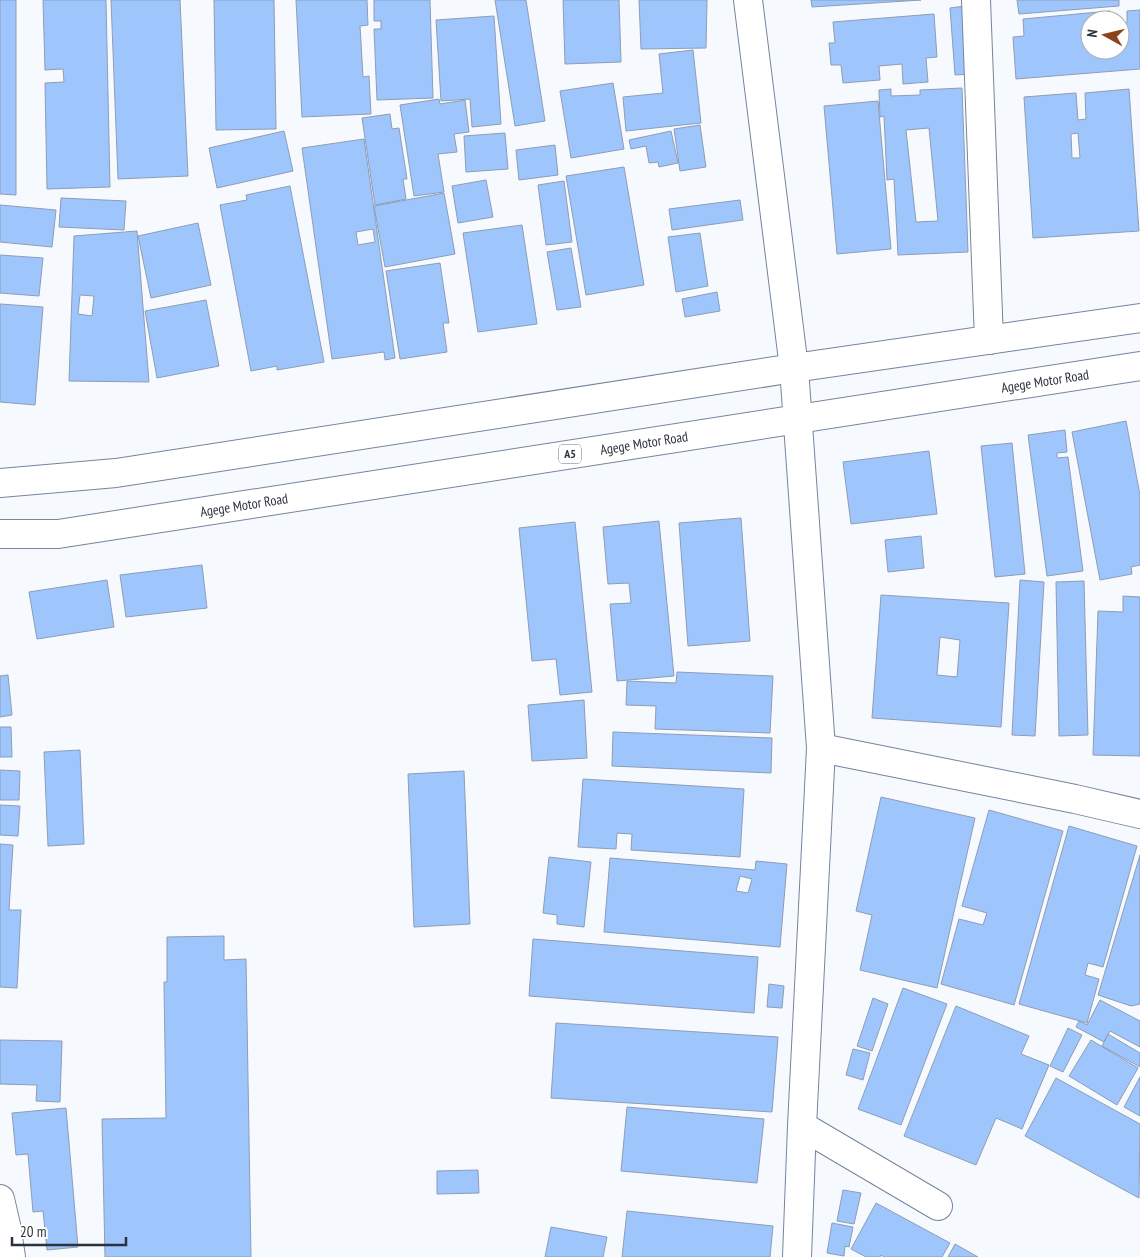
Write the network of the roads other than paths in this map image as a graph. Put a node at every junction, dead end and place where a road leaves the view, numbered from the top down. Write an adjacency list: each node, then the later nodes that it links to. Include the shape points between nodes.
1 (748, 0): 6 (main road)
2 (976, 0): 4 (main road)
3 (1140, 318): 4 (main road)
4 (989, 340): 6 (main road)
5 (1140, 366): 7 (main road, Agege Motor Road / A5)
6 (794, 368): 7 (main road); 8 (main road, via 116,473)
7 (798, 419): 9 (main road, Agege Motor Road / A5, via 58,534); 10 (main road)
8 (0, 482)
9 (0, 534)
10 (821, 748): 11 (main road); 12 (main road)
11 (1140, 814)
12 (802, 1126): 14 (main road); 16 (main road)
13 (0, 1199): 15 (main road)
14 (938, 1206)
15 (11, 1257)
16 (797, 1257)

